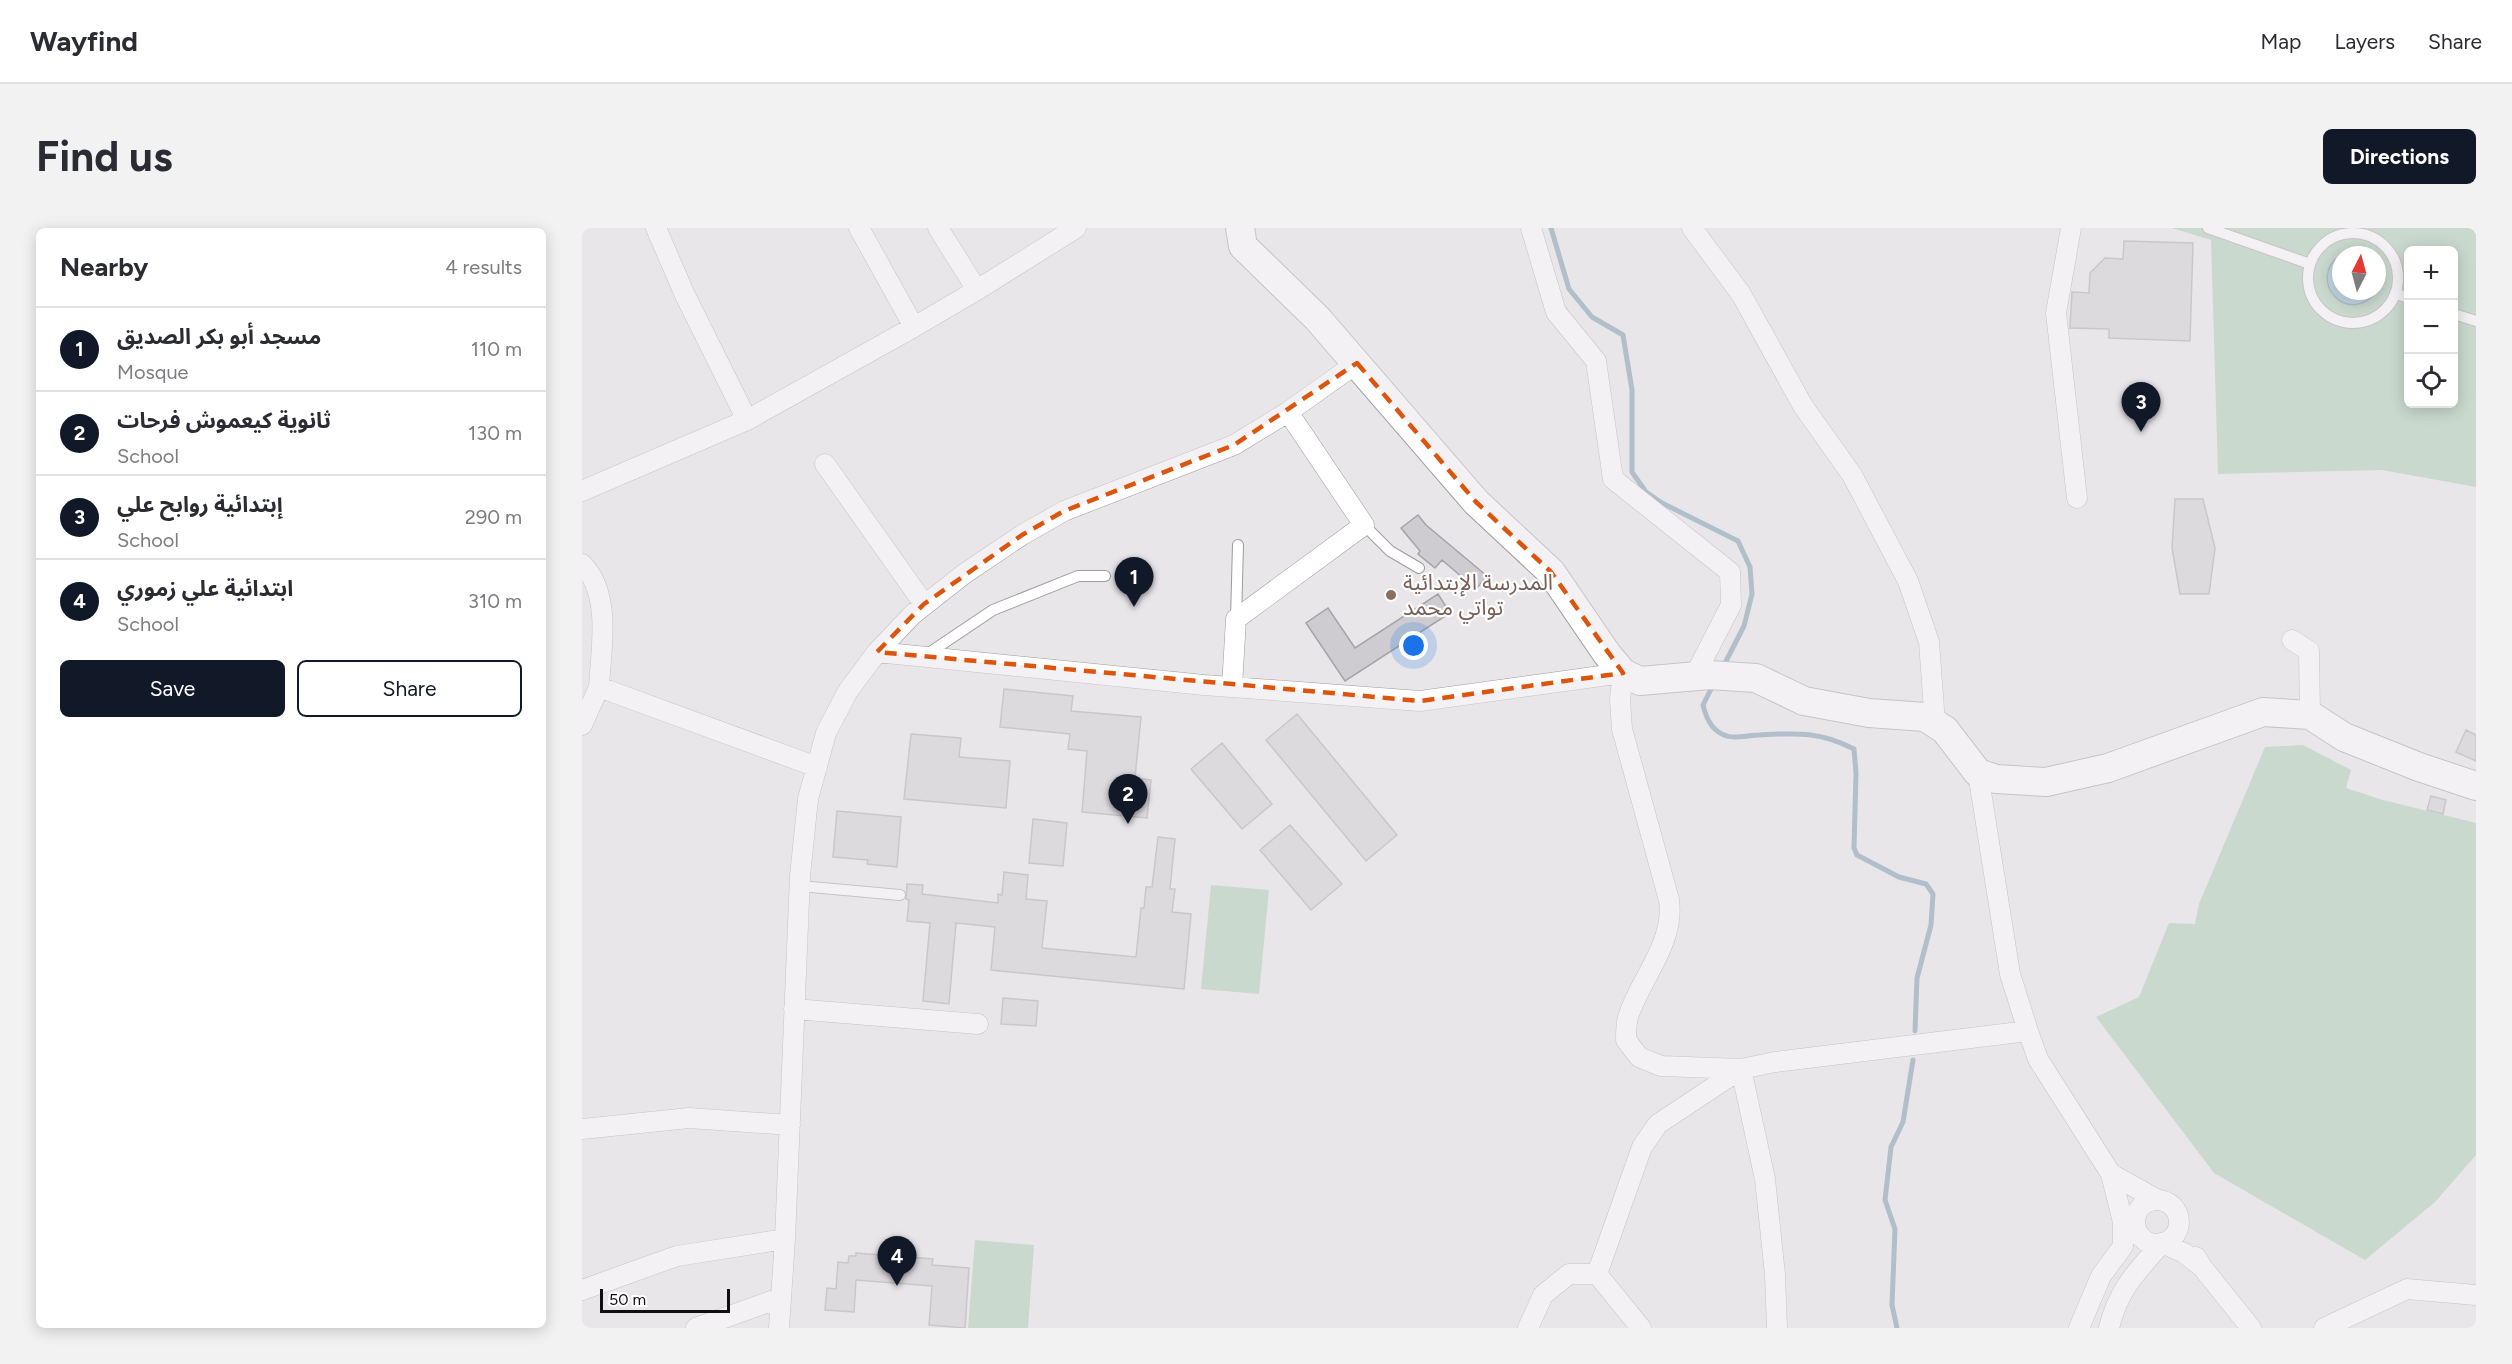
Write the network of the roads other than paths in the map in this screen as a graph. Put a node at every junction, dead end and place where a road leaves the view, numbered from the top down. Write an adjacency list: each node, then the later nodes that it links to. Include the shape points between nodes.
1 (656, 228): 19 (street)
2 (859, 228): 16 (street)
3 (938, 228): 11 (street)
4 (1076, 228): 11 (street)
5 (1240, 228): 17 (main road, via 1243,246)
6 (1531, 228): 34 (street, via 1556,312 1596,361 1613,479 1730,572 1731,605)
7 (1692, 228): 38 (street, via 1741,294 1803,406 1852,475 1908,581 1929,642)
8 (2071, 228): 22 (street, via 2056,313)
9 (2208, 228): 10 (lane)
10 (2310, 264): 12 (lane, via 2310,294 2331,318 2359,323 2373,319 2385,310); 12 (lane, via 2317,250 2329,240 2343,234 2372,237 2393,257 2398,271)
11 (977, 290): 16 (street)
12 (2395, 293): 13 (lane)
13 (2404, 296)
14 (2458, 315): 15 (lane)
15 (2476, 321)
16 (914, 327): 19 (street)
17 (1357, 363): 18 (street); 33 (main road, via 1476,502 1551,572)
18 (1288, 412): 23 (street); 28 (street, via 1234,445 1064,511 1022,535)
19 (747, 420): 21 (street)
20 (825, 464): 28 (street)
21 (582, 491)
22 (2077, 498)
23 (1364, 525): 26 (lane, via 1390,551); 29 (street)
24 (1238, 545): 29 (lane)
25 (582, 564): 35 (street, via 600,596 603,634)
26 (1419, 568)
27 (1105, 576): 32 (lane, via 1078,576 993,610)
28 (924, 604): 31 (street)
29 (1236, 619): 36 (street)
30 (2292, 640): 37 (street, via 2309,651)
31 (877, 652): 32 (street); 40 (street, via 848,691 826,733)
32 (923, 656): 36 (street)
33 (1623, 673): 34 (main road, via 1640,681); 36 (street, via 1420,701); 48 (street, via 1622,729 1671,916 1664,940 1627,1018 1626,1040 1639,1057 1661,1065)
34 (1710, 676): 38 (main road, via 1756,678 1804,701 1869,713 1925,717)
35 (599, 687): 39 (street); 40 (street)
36 (1232, 687)
37 (2310, 715): 41 (main road, via 2263,712 2108,768 2046,782 1996,779); 42 (main road, via 2344,737)
38 (1935, 723): 41 (main road, via 1945,730)
39 (582, 725)
40 (817, 766): 43 (street, via 808,799)
41 (1978, 773): 47 (street, via 2010,974)
42 (2476, 786)
43 (800, 886): 44 (lane); 45 (street)
44 (900, 895)
45 (794, 1009): 46 (street); 49 (street)
46 (978, 1024)
47 (2028, 1031): 48 (street); 51 (street, via 2038,1059)
48 (1741, 1069): 59 (street, via 1658,1124 1642,1147); 69 (street, via 1765,1179)
49 (790, 1125): 50 (street, via 689,1118); 55 (street)
50 (582, 1129)
51 (2113, 1179): 52 (street); 53 (street); 57 (street)
52 (2158, 1200): 53 (street, via 2144,1204); 54 (street, via 2176,1210)
53 (2136, 1220): 56 (street, via 2137,1231 2148,1241); 57 (street)
54 (2179, 1223): 56 (street, via 2174,1236); 58 (street)
55 (785, 1239): 60 (street, via 677,1256); 62 (street)
56 (2162, 1243): 58 (street, via 2184,1253); 63 (street, via 2128,1281)
57 (2123, 1246): 64 (street, via 2101,1276)
58 (2202, 1268): 72 (street)
59 (1598, 1274): 67 (street, via 1569,1274 1543,1295); 68 (street)
60 (582, 1290)
61 (2476, 1295): 73 (street, via 2407,1289)
62 (780, 1298): 65 (street); 66 (street)
63 (2114, 1307): 70 (street); 71 (street)
64 (2083, 1323)
65 (696, 1328)
66 (779, 1328)
67 (1528, 1328)
68 (1641, 1328)
69 (1777, 1328)
70 (2098, 1328)
71 (2109, 1328)
72 (2251, 1328)
73 (2324, 1328)

